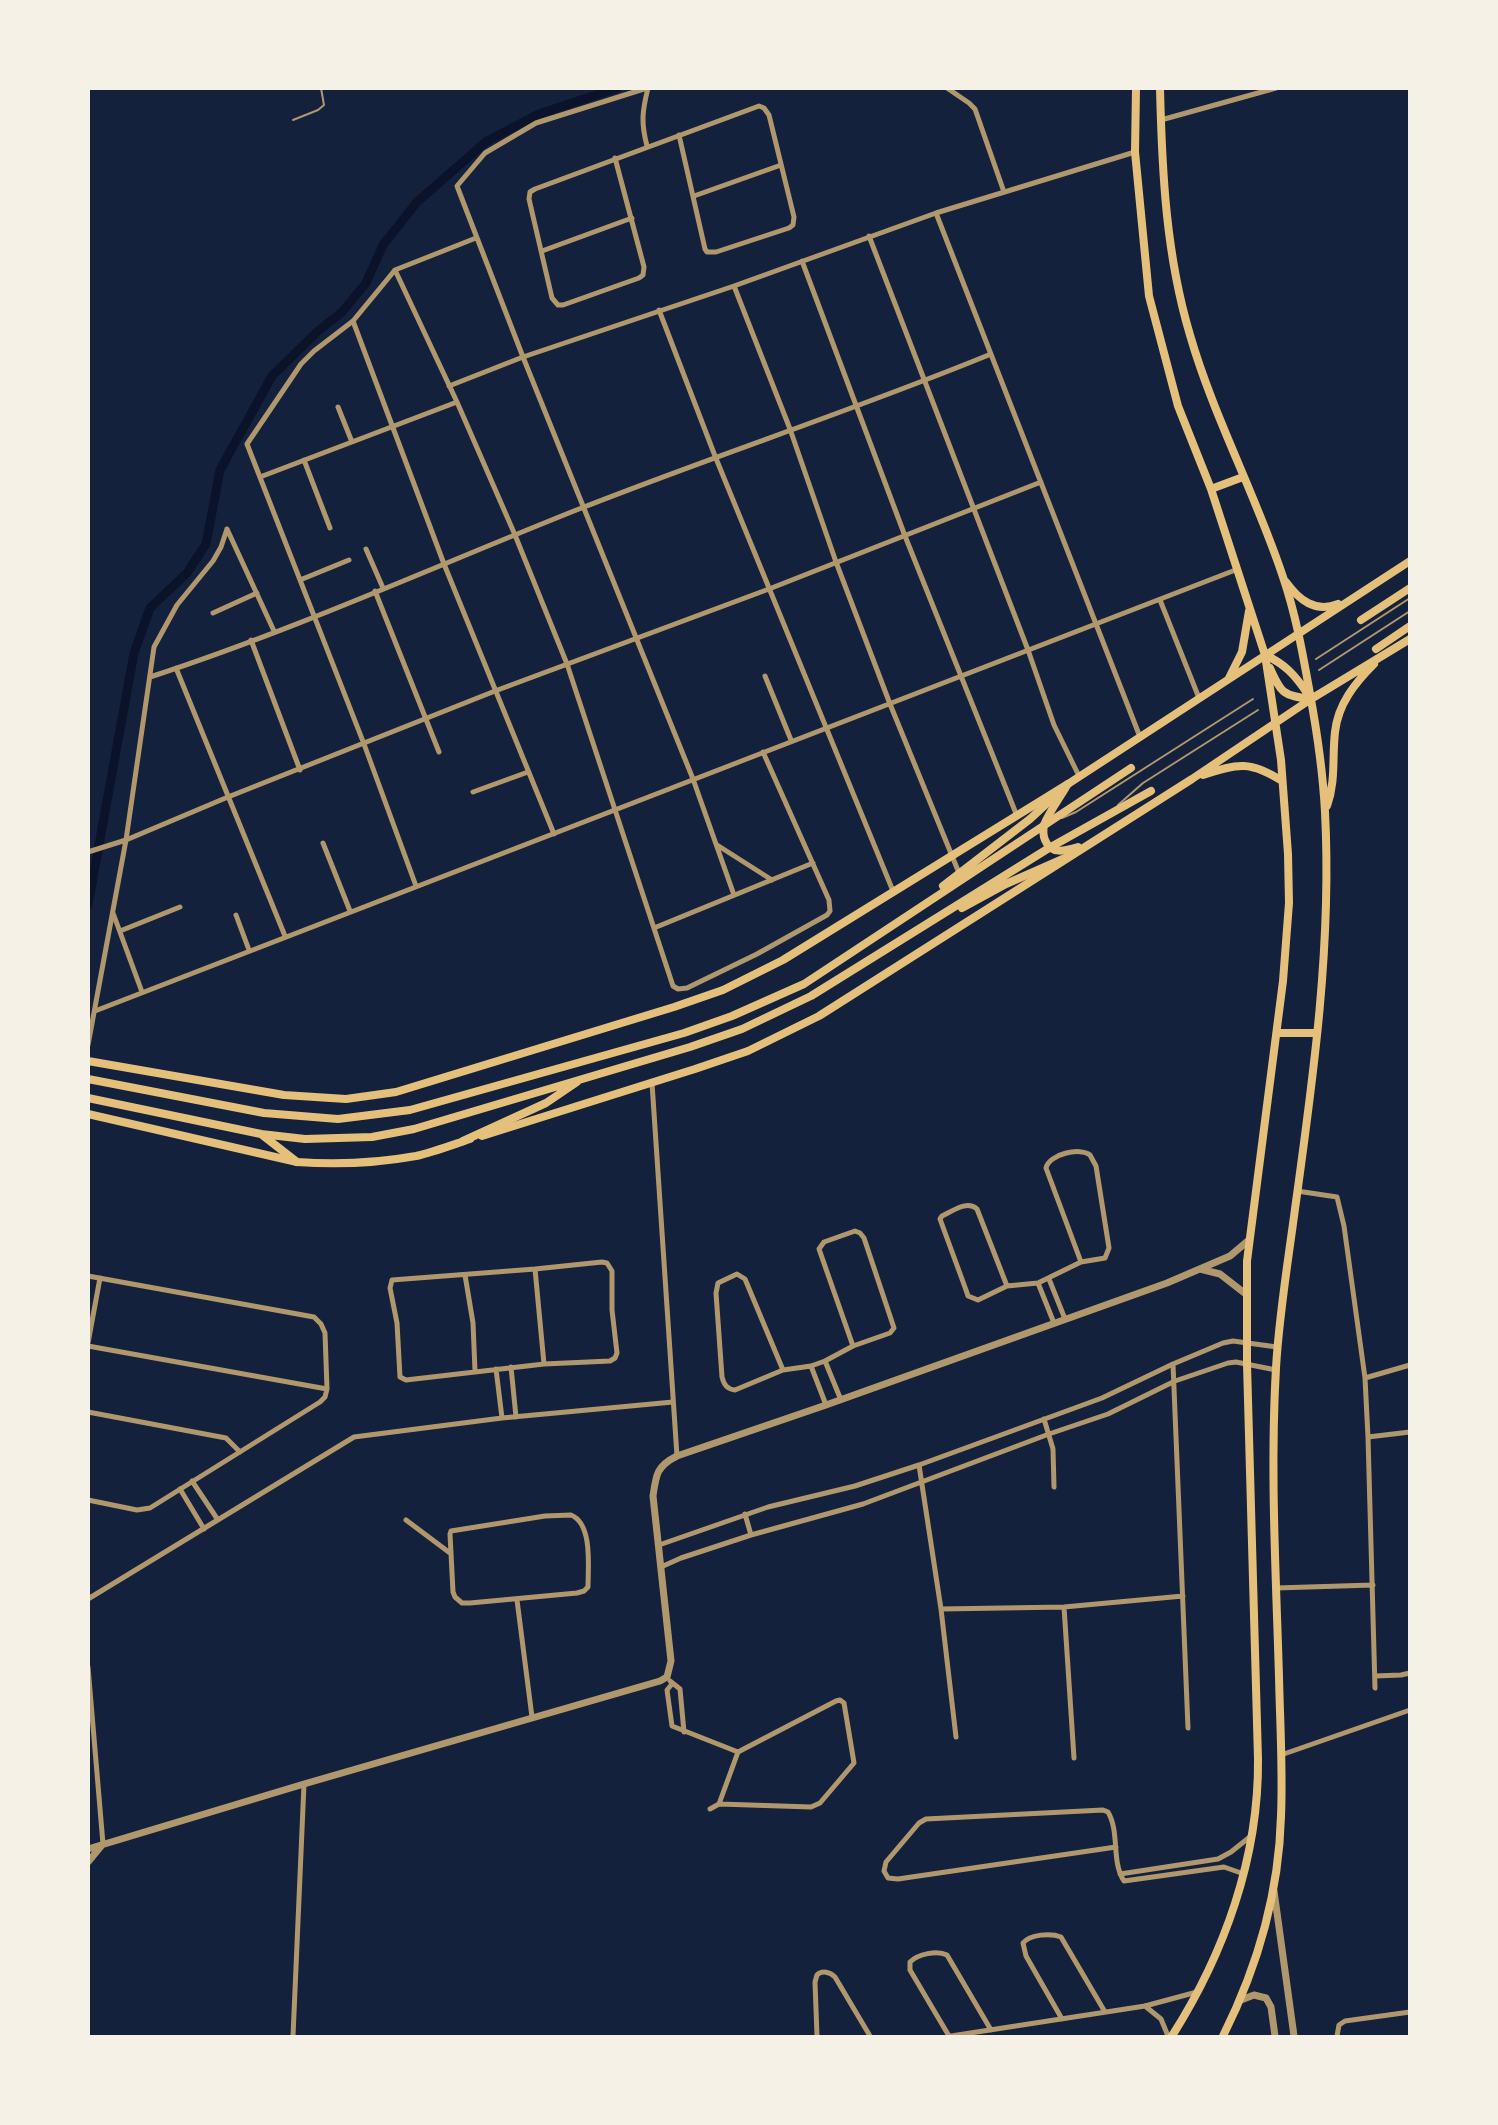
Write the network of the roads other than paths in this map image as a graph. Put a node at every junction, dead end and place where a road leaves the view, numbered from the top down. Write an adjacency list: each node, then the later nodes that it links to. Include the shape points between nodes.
1 (321, 88): 7 (lane, via 324,105)
2 (648, 88): 10 (street, via 642,112); 19 (street, via 536,123 485,153 457,186)
3 (947, 88): 14 (street, via 975,109)
4 (1136, 88): 11 (main road)
5 (1160, 88): 8 (main road)
6 (1276, 88): 8 (street)
7 (293, 120)
8 (1161, 120): 39 (main road, via 1166,214 1176,278 1203,378)
9 (679, 135): 10 (street); 13 (street, via 759,106 769,116); 15 (street)
10 (647, 146): 12 (street)
11 (1135, 152): 14 (street); 41 (main road, via 1149,296 1178,406)
12 (615, 158): 17 (street); 20 (street, via 530,192)
13 (781, 165): 15 (street); 15 (street, via 794,217 789,228 707,252)
14 (1004, 192): 16 (street)
15 (694, 196)
16 (936, 213): 18 (street); 26 (street)
17 (632, 218): 20 (street); 20 (street, via 644,267 639,278 558,305 552,298)
18 (869, 236): 21 (street); 28 (street)
19 (476, 238): 22 (street); 27 (street)
20 (542, 251)
21 (802, 261): 23 (street); 31 (street)
22 (395, 270): 25 (street); 29 (street)
23 (734, 286): 24 (street); 34 (street)
24 (659, 310): 27 (street); 36 (street)
25 (353, 321): 33 (street); 38 (street, via 301,364 247,444)
26 (991, 354): 28 (street); 40 (street)
27 (523, 357): 29 (street); 42 (street)
28 (924, 382): 31 (street); 43 (street)
29 (449, 386): 30 (street)
30 (457, 402): 33 (street); 45 (street)
31 (856, 406): 34 (street); 46 (street)
32 (338, 407): 35 (street)
33 (394, 426): 35 (street); 51 (street)
34 (790, 429): 36 (street); 50 (street)
35 (352, 442): 37 (street)
36 (715, 456): 42 (street); 57 (street)
37 (304, 460): 38 (street); 44 (street)
38 (260, 477): 54 (street)
39 (1243, 477): 41 (main road); 53 (main road)
40 (1041, 482): 43 (street); 68 (street)
41 (1211, 489): 52 (main road)
42 (583, 508): 45 (street); 72 (street)
43 (973, 510): 46 (street); 76 (street)
44 (330, 528)
45 (515, 535): 51 (street); 80 (street)
46 (905, 536): 50 (street); 84 (street)
47 (366, 549): 55 (street)
48 (349, 560): 54 (street)
49 (1410, 561): 60 (main road)
50 (836, 562): 57 (street); 91 (street)
51 (444, 564): 55 (street); 87 (street)
52 (1238, 569): 62 (street); 63 (main road)
53 (1283, 578): 60 (main road, via 1296,595 1311,605 1329,608); 71 (main road)
54 (300, 580): 66 (street)
55 (383, 588): 58 (street)
56 (1410, 588): 67 (main road)
57 (769, 589): 72 (street); 95 (street)
58 (375, 591): 66 (street); 93 (street)
59 (257, 593): 65 (street); 70 (street); 85 (street, via 227,529 213,561 177,605 154,646)
60 (1352, 598): 71 (main road)
61 (1410, 598): 79 (lane)
62 (1160, 600): 68 (street); 88 (street)
63 (1250, 607): 78 (main road); 86 (main road, via 1242,652)
64 (1410, 611): 82 (lane)
65 (213, 613)
66 (314, 616): 70 (street); 98 (street)
67 (1361, 620)
68 (1095, 625): 76 (street); 96 (street)
69 (1410, 626): 75 (main road)
70 (274, 631): 74 (street)
71 (1299, 633): 78 (main road); 90 (main road)
72 (637, 638): 80 (street); 105 (street)
73 (1410, 639): 77 (main road)
74 (251, 640): 81 (street); 102 (street)
75 (1376, 649)
76 (1028, 650): 84 (street); 104 (street, via 1054,725)
77 (1386, 653): 90 (main road); 112 (main road, via 1349,692 1337,717 1334,780)
78 (1265, 655): 86 (main road); 90 (main road, via 1296,675); 90 (main road, via 1278,685 1290,697); 94 (main road)
79 (1316, 658)
80 (567, 664): 87 (street); 113 (street)
81 (176, 668): 85 (street); 111 (street)
82 (1318, 670)
83 (765, 676): 97 (street)
84 (961, 676): 91 (street); 114 (street)
85 (150, 677): 118 (street)
86 (1228, 679): 88 (main road)
87 (495, 691): 93 (street); 103 (street)
88 (1199, 698): 96 (main road)
89 (1252, 699): 116 (lane, via 1076,812)
90 (1311, 699): 94 (main road); 112 (main road)
91 (890, 704): 95 (street); 124 (street)
92 (1258, 710): 115 (lane, via 1143,783)
93 (427, 719): 98 (street); 99 (street)
94 (1276, 723): 106 (main road); 107 (main road)
95 (826, 728): 97 (street); 130 (street)
96 (1140, 737): 104 (main road)
97 (791, 741): 100 (street)
98 (364, 744): 102 (street); 129 (street)
99 (439, 752)
100 (763, 752): 105 (street); 126 (street)
101 (1131, 768): 116 (main road)
102 (300, 770): 111 (street)
103 (528, 772): 110 (street); 117 (street)
104 (1079, 776): 108 (main road)
105 (693, 779): 113 (street); 121 (street)
106 (1192, 779): 107 (main road, via 1244,765); 119 (main road)
107 (1282, 781): 145 (main road, via 1289,903)
108 (1068, 784): 114 (main road); 116 (main road); 127 (main road, via 1030,819)
109 (1151, 791): 115 (main road)
110 (473, 792)
111 (228, 797): 118 (street); 140 (street)
112 (1325, 809): 144 (main road, via 1327,894)
113 (614, 810): 117 (street); 138 (street)
114 (1017, 816): 124 (main road)
115 (1105, 817): 122 (main road)
116 (1044, 826): 122 (main road); 136 (main road)
117 (554, 834): 129 (street)
118 (126, 840): 123 (street); 134 (street)
119 (1095, 841): 122 (main road, via 1068,850); 125 (main road)
120 (322, 843): 133 (street)
121 (717, 845): 128 (street); 131 (street)
122 (1049, 848): 137 (main road)
123 (91, 851)
124 (952, 854): 127 (street); 130 (main road)
125 (1065, 858): 137 (main road); 150 (main road, via 819,1016 748,1051)
126 (813, 863): 128 (street); 138 (street, via 831,905 827,915 687,988 673,986)
127 (959, 873): 136 (main road)
128 (772, 880): 131 (street)
129 (417, 886): 133 (street)
130 (893, 891): 147 (main road, via 783,960 723,990 396,1092 346,1099 284,1095)
131 (734, 895): 138 (street)
132 (180, 907): 139 (street)
133 (350, 911): 140 (street)
134 (112, 912): 139 (street); 143 (street)
135 (236, 915): 141 (street)
136 (898, 921): 149 (main road, via 804,984 732,1016 410,1110 338,1119 296,1117)
137 (928, 923): 148 (main road, via 811,996 742,1029)
138 (654, 928)
139 (120, 932): 142 (street)
140 (285, 936): 141 (street)
141 (249, 950): 142 (street)
142 (142, 992): 143 (street)
143 (95, 1011): 146 (street)
144 (1317, 1033): 145 (main road); 156 (main road)
145 (1277, 1034): 157 (main road)
146 (88, 1045)
147 (88, 1061)
148 (581, 1078): 153 (main road, via 414,1129 372,1137 305,1139); 154 (main road, via 546,1103)
149 (88, 1079)
150 (652, 1083): 154 (main road); 189 (street)
151 (88, 1098): 153 (main road)
152 (88, 1114): 155 (main road)
153 (261, 1134): 155 (main road)
154 (464, 1141): 155 (main road, via 418,1156 348,1164)
155 (297, 1162)
156 (1297, 1191): 173 (main road); 185 (street, via 1336,1197 1344,1226)
157 (1249, 1240): 160 (street, via 1230,1256); 167 (main road)
158 (1081, 1262): 158 (street, via 1047,1168 1051,1159 1080,1150 1090,1155 1096,1166 1109,1248 1105,1258); 164 (street)
159 (535, 1269): 161 (street); 175 (street); 175 (street, via 602,1262 612,1271 615,1358 605,1362)
160 (1200, 1269): 167 (street, via 1220,1274); 168 (street)
161 (465, 1275): 184 (street); 184 (street, via 392,1281 398,1373 406,1380)
162 (88, 1276): 163 (street)
163 (100, 1278): 171 (street); 187 (street, via 314,1317 325,1333)
164 (1049, 1279): 165 (street); 168 (street)
165 (1038, 1283): 166 (street); 169 (street)
166 (1007, 1286): 166 (street, via 978,1300 969,1296 940,1222 942,1216 967,1205 977,1209)
167 (1247, 1294): 170 (main road)
168 (1065, 1319): 169 (street)
169 (1053, 1323): 188 (street)
170 (1247, 1342): 173 (street); 176 (street, via 1223,1343); 177 (main road)
171 (88, 1344): 187 (street)
172 (853, 1346): 172 (street, via 894,1328 864,1238 855,1231 824,1242 819,1249); 174 (street)
173 (1277, 1347): 183 (main road)
174 (825, 1361): 179 (street); 188 (street)
175 (544, 1364): 180 (street)
176 (1173, 1364): 186 (street); 194 (street, via 1102,1398)
177 (1247, 1364): 183 (street); 186 (street, via 1227,1363); 237 (main road, via 1258,1778)
178 (1410, 1365): 185 (street)
179 (811, 1366): 182 (street); 190 (street)
180 (511, 1367): 181 (street); 192 (street)
181 (496, 1369): 184 (street); 193 (street)
182 (783, 1370): 182 (street, via 735,1390 726,1386 722,1377 716,1293 721,1280 737,1274 745,1279)
183 (1276, 1370): 215 (main road)
184 (475, 1371)
185 (1365, 1378): 197 (street)
186 (1175, 1381): 196 (street, via 1108,1414); 216 (street)
187 (327, 1389): 198 (street, via 320,1402)
188 (841, 1400): 190 (street)
189 (673, 1402): 192 (street); 199 (street)
190 (826, 1405): 199 (street)
191 (88, 1412): 198 (street, via 226,1438)
192 (516, 1417): 193 (street)
193 (502, 1418): 207 (street, via 354,1437)
194 (1044, 1419): 196 (street); 200 (street)
195 (1410, 1432): 197 (street)
196 (1049, 1434): 202 (street); 203 (street)
197 (1368, 1437): 214 (street)
198 (240, 1452): 201 (street)
199 (677, 1456): 211 (street, via 664,1463 655,1476 653,1496)
200 (919, 1465): 202 (street); 206 (street)
201 (192, 1481): 204 (street); 207 (street)
202 (923, 1481): 210 (street, via 863,1504); 220 (street)
203 (1054, 1486)
204 (180, 1489): 205 (street, via 143,1510); 209 (street)
205 (88, 1500)
206 (745, 1515): 210 (street); 211 (street)
207 (218, 1520): 209 (street)
208 (406, 1520): 212 (street)
209 (204, 1528): 217 (street)
210 (751, 1535): 213 (street)
211 (659, 1545): 213 (street)
212 (450, 1553): 218 (street, via 453,1592 462,1603); 218 (street, via 450,1534 454,1530 545,1516 579,1518 586,1536 588,1587 577,1593)
213 (662, 1567): 224 (street, via 671,1661)
214 (1373, 1585): 215 (street); 223 (street)
215 (1276, 1588): 232 (main road)
216 (1183, 1596): 219 (street); 228 (street)
217 (88, 1599)
218 (517, 1600): 227 (street)
219 (1064, 1606): 220 (street); 233 (street)
220 (941, 1609): 230 (street)
221 (88, 1667): 238 (street)
222 (1410, 1673): 223 (street)
223 (1375, 1676): 225 (street)
224 (669, 1680): 227 (street); 229 (street, via 680,1689); 229 (street, via 671,1723)
225 (1374, 1688)
226 (1410, 1710): 232 (street)
227 (532, 1717): 234 (street)
228 (1188, 1728)
229 (684, 1732): 231 (street)
230 (956, 1737)
231 (738, 1752): 235 (street); 235 (street, via 836,1701 846,1707 854,1763 820,1803 811,1807)
232 (1281, 1755): 248 (main road, via 1281,1819)
233 (1074, 1758)
234 (304, 1784): 238 (street); 256 (street)
235 (719, 1804): 236 (street)
236 (710, 1809)
237 (1252, 1835): 242 (street, via 1223,1857); 244 (main road)
238 (103, 1844): 240 (street); 241 (street)
239 (1116, 1847): 239 (street, via 1110,1814 1103,1810 930,1818 919,1823 886,1862 884,1871 888,1878 898,1879); 245 (street)
240 (88, 1849)
241 (88, 1862)
242 (1177, 1866): 243 (street); 246 (street)
243 (1150, 1870): 245 (street); 247 (street)
244 (1244, 1874): 246 (street, via 1224,1867); 249 (main road, via 1225,1934)
245 (1120, 1875): 247 (street, via 1126,1882)
246 (1178, 1875): 247 (street)
247 (1152, 1878)
248 (1273, 1886): 250 (main road, via 1261,1943); 263 (street)
249 (1198, 1992): 251 (street); 260 (main road)
250 (1241, 2000): 261 (main road); 262 (street, via 1254,1995 1266,1998)
251 (1145, 2006): 252 (street); 260 (street, via 1161,2019)
252 (1105, 2012): 254 (street); 254 (street, via 1061,1937 1029,1938 1023,1943 1026,1956)
253 (1410, 2012): 264 (street, via 1345,2021 1339,2025)
254 (1062, 2019): 255 (street)
255 (991, 2030): 259 (street); 259 (street, via 944,1953 916,1957 910,1962 912,1975)
256 (293, 2037)
257 (817, 2037): 258 (street, via 817,1975 821,1972 832,1974)
258 (870, 2037)
259 (950, 2037)
260 (1170, 2037)
261 (1223, 2037)
262 (1275, 2037)
263 (1294, 2037)
264 (1337, 2037)

